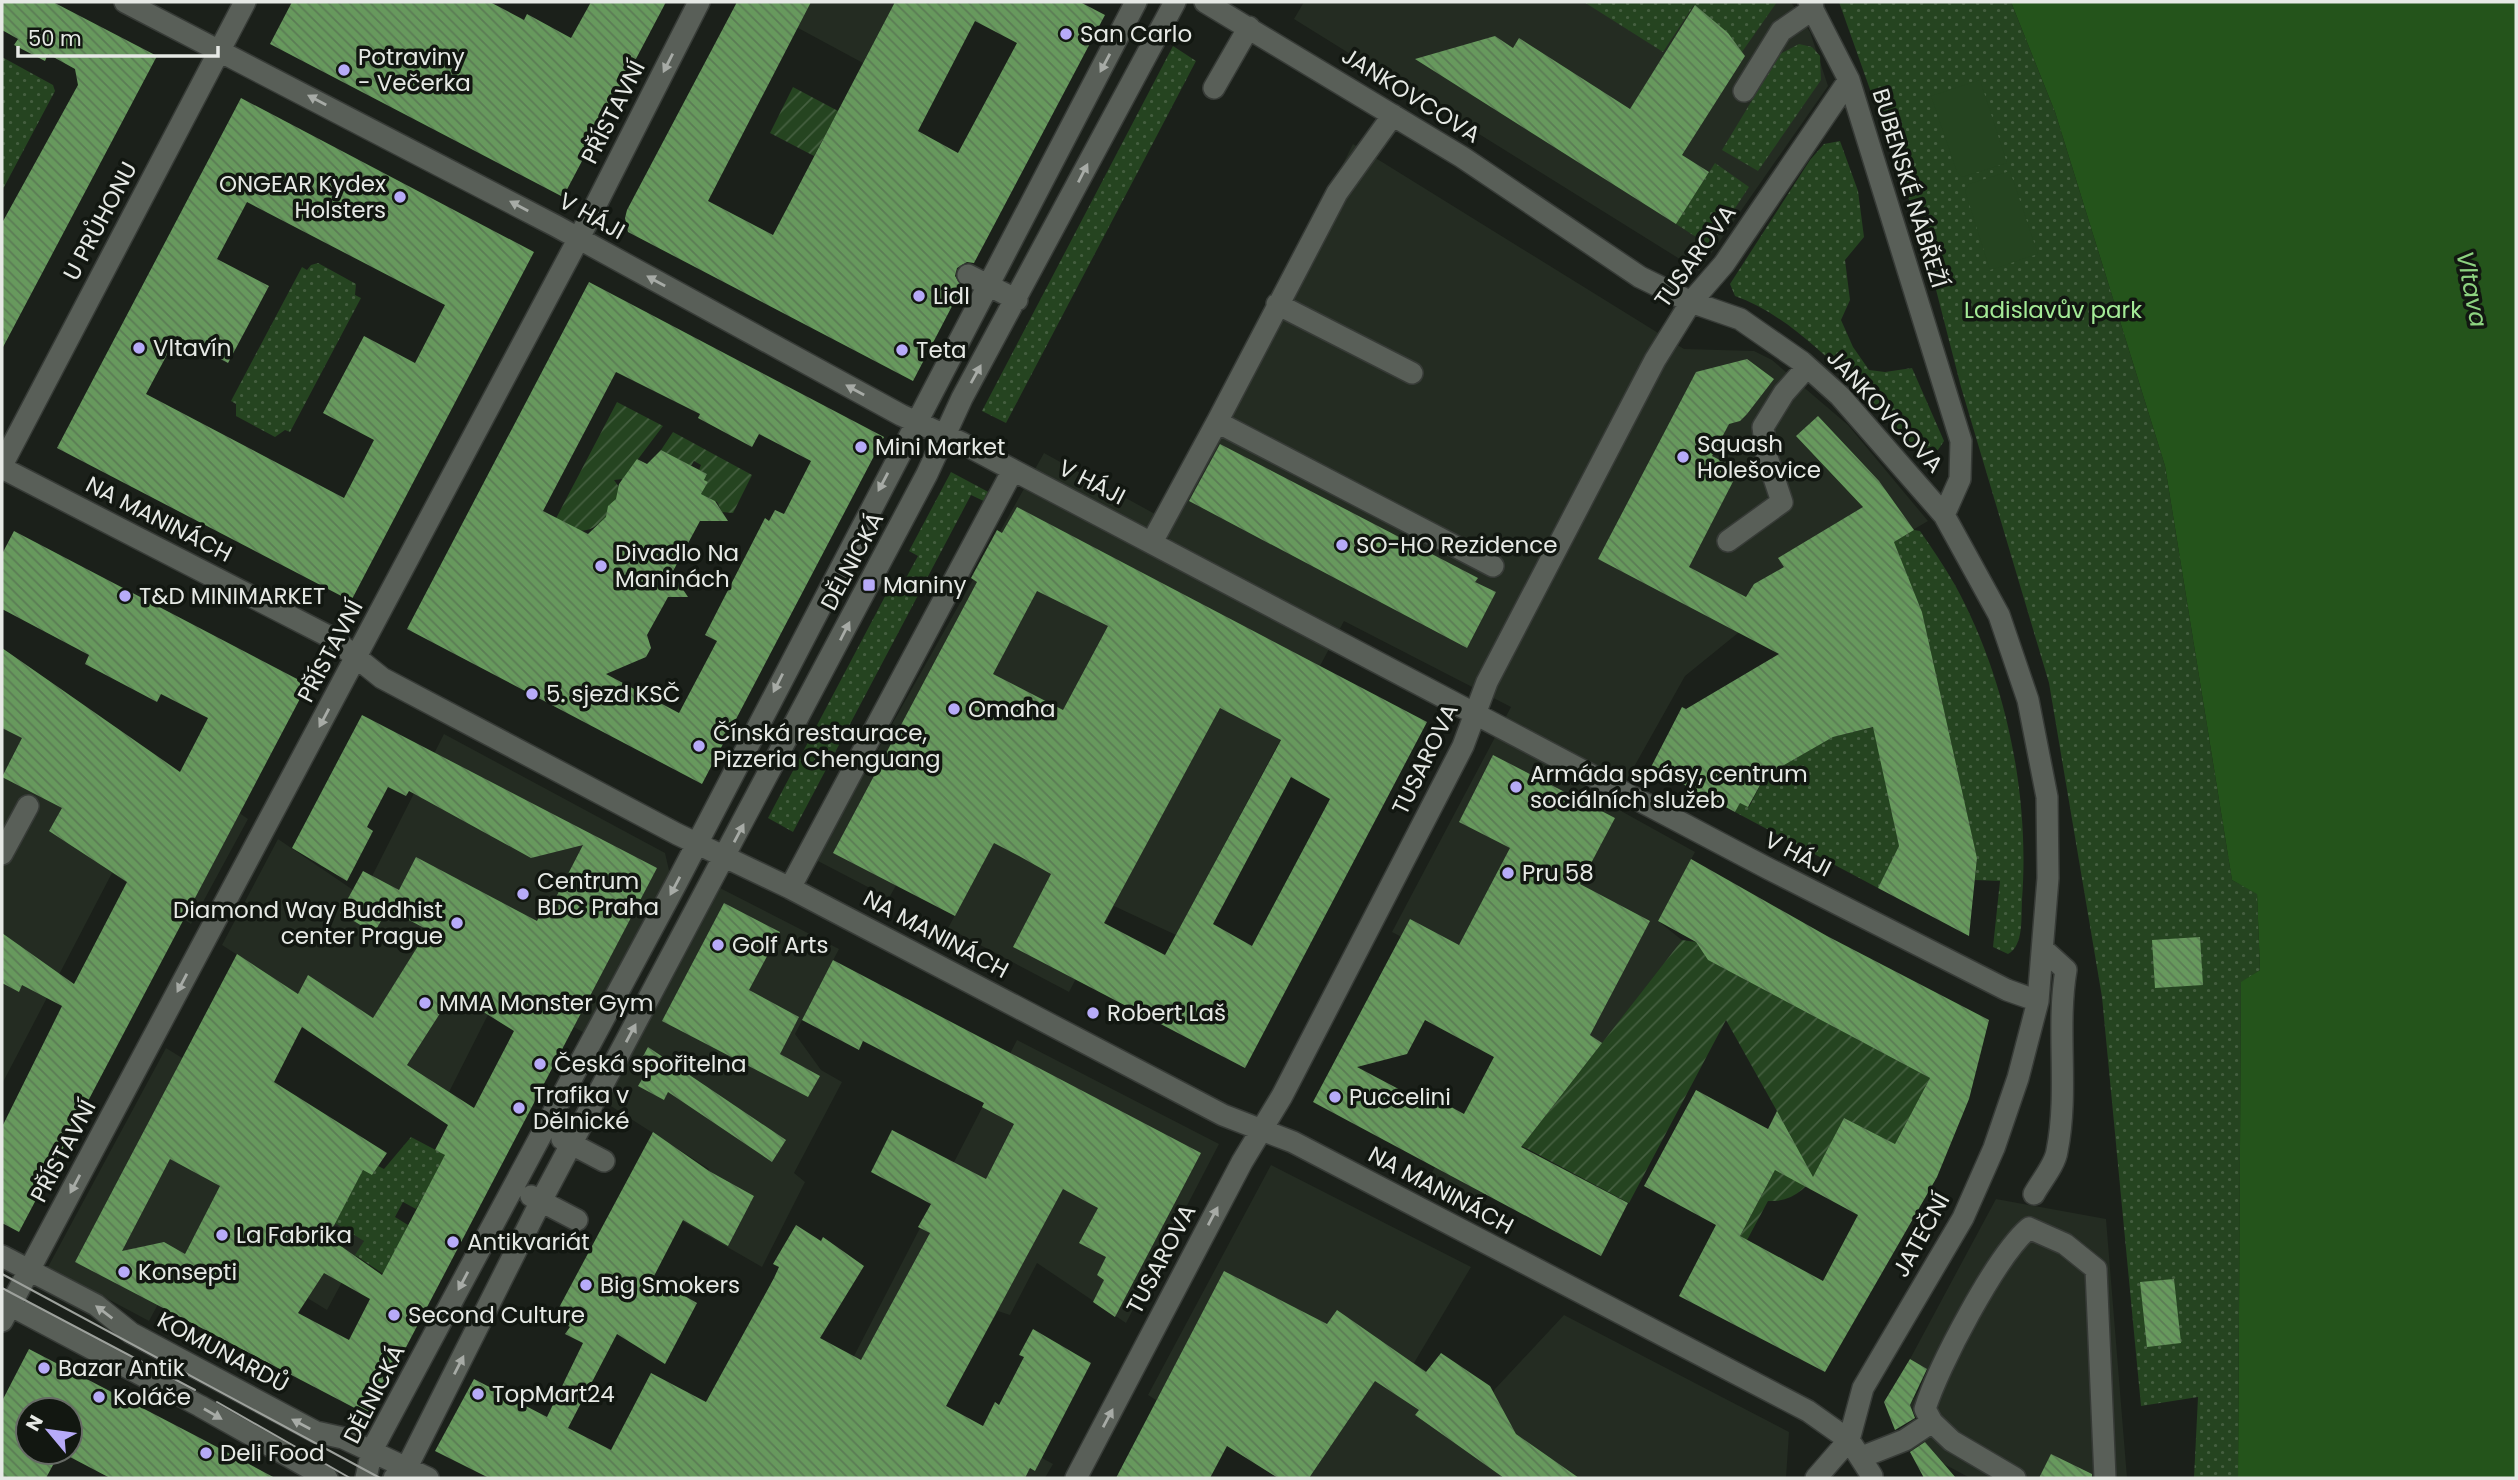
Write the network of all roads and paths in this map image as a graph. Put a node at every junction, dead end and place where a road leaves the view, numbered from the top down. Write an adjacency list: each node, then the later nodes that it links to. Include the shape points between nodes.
1 (125, 2): 9 (street, V HÁJI)
2 (245, 2): 9 (street, U PRŮHONU)
3 (699, 2): 14 (street, PŘÍSTAVNÍ, one-way to 14)
4 (1136, 2): 16 (street, DĚLNICKÁ, one-way to 16)
5 (1175, 2): 17 (street, DĚLNICKÁ, one-way to 5)
6 (1205, 2): 8 (street, JANKOVCOVA)
7 (1811, 4): 10 (street, BUBENSKÉ NÁBŘEŽÍ); 12 (street, via 1781,32)
8 (1250, 27): 11 (street); 13 (street, JANKOVCOVA)
9 (219, 50): 14 (street, V HÁJI, one-way to 9); 25 (street, U PRŮHONU)
10 (1849, 80): 18 (street, TUSAROVA, via 1724,264); 27 (street, BUBENSKÉ NÁBŘEŽÍ, via 1961,441 1960,479)
11 (1214, 88)
12 (1744, 91)
13 (1393, 115): 18 (street, JANKOVCOVA, via 1640,277); 19 (street, via 1337,193)
14 (579, 238): 22 (street, V HÁJI, one-way to 14); 31 (street, PŘÍSTAVNÍ)
15 (968, 275): 16 (street)
16 (988, 285): 17 (street); 22 (street, DĚLNICKÁ)
17 (1017, 300): 24 (street, DĚLNICKÁ, one-way to 17)
18 (1691, 302): 20 (street, JANKOVCOVA, via 1755,327); 32 (street, TUSAROVA, via 1642,385 1487,682)
19 (1277, 304): 21 (street); 23 (street)
20 (1807, 367): 27 (street, JANKOVCOVA, via 1866,424); 28 (street, via 1763,427 1767,457 1783,502)
21 (1412, 373)
22 (916, 422): 24 (street, V HÁJI); 34 (street, DĚLNICKÁ, one-way to 34)
23 (1217, 422): 29 (street); 30 (street)
24 (945, 435): 26 (street, V HÁJI); 36 (street, DĚLNICKÁ, one-way to 24)
25 (2, 467): 31 (street, NA MANINÁCH, via 332,638)
26 (1013, 470): 29 (street, V HÁJI); 37 (street)
27 (1944, 515): 38 (street, JANKOVCOVA, via 1999,615 2028,701 2047,797)
28 (1728, 541)
29 (1152, 542): 32 (street, V HÁJI)
30 (1493, 566)
31 (356, 657): 34 (street, NA MANINÁCH, via 382,678); 49 (street, PŘÍSTAVNÍ, one-way to 49)
32 (1477, 712): 39 (street, V HÁJI, via 1781,875 2007,990); 41 (street, TUSAROVA)
33 (27, 806): 35 (street)
34 (696, 844): 36 (street, NA MANINÁCH); 40 (street, DĚLNICKÁ, one-way to 40)
35 (2, 854)
36 (726, 857): 37 (street, NA MANINÁCH); 42 (street, DĚLNICKÁ, one-way to 36)
37 (790, 888): 41 (street, NA MANINÁCH)
38 (2043, 950): 39 (street, JANKOVCOVA); 45 (street, via 2066,970 2063,1082 2057,1153)
39 (2038, 1001): 52 (street, JATEČNÍ, via 1994,1148 1963,1218 1863,1388)
40 (544, 1130): 42 (street); 44 (street, DĚLNICKÁ)
41 (1261, 1131): 52 (street, NA MANINÁCH, via 1293,1142 1808,1411); 58 (street, TUSAROVA, one-way to 41)
42 (573, 1144): 43 (street); 46 (street, DĚLNICKÁ)
43 (604, 1161)
44 (513, 1186): 46 (street); 53 (street, DĚLNICKÁ, one-way to 53)
45 (2034, 1194)
46 (541, 1201): 47 (street); 54 (street, DĚLNICKÁ, one-way to 46)
47 (577, 1220)
48 (2, 1256): 49 (street, KOMUNARDŮ)
49 (29, 1270): 50 (street, PŘÍSTAVNÍ); 53 (street, KOMUNARDŮ, one-way to 49, via 303,1425 131,1332 96,1305)
50 (5, 1309): 55 (street, one-way to 55)
51 (1932, 1422): 52 (street, via 1905,1440); 61 (street, via 1952,1441); 62 (street, via 1925,1409 1934,1382 2009,1249 2029,1228 2065,1244 2096,1269)
52 (1855, 1449): 59 (street, JATEČNÍ); 60 (street)
53 (372, 1450): 54 (street, KOMUNARDŮ); 56 (street, DĚLNICKÁ)
54 (401, 1473): 57 (street, KOMUNARDŮ)
55 (327, 1478)
56 (366, 1478)
57 (428, 1478)
58 (1076, 1478)
59 (1816, 1478)
60 (1873, 1478)
61 (2015, 1478)
62 (2105, 1478)

